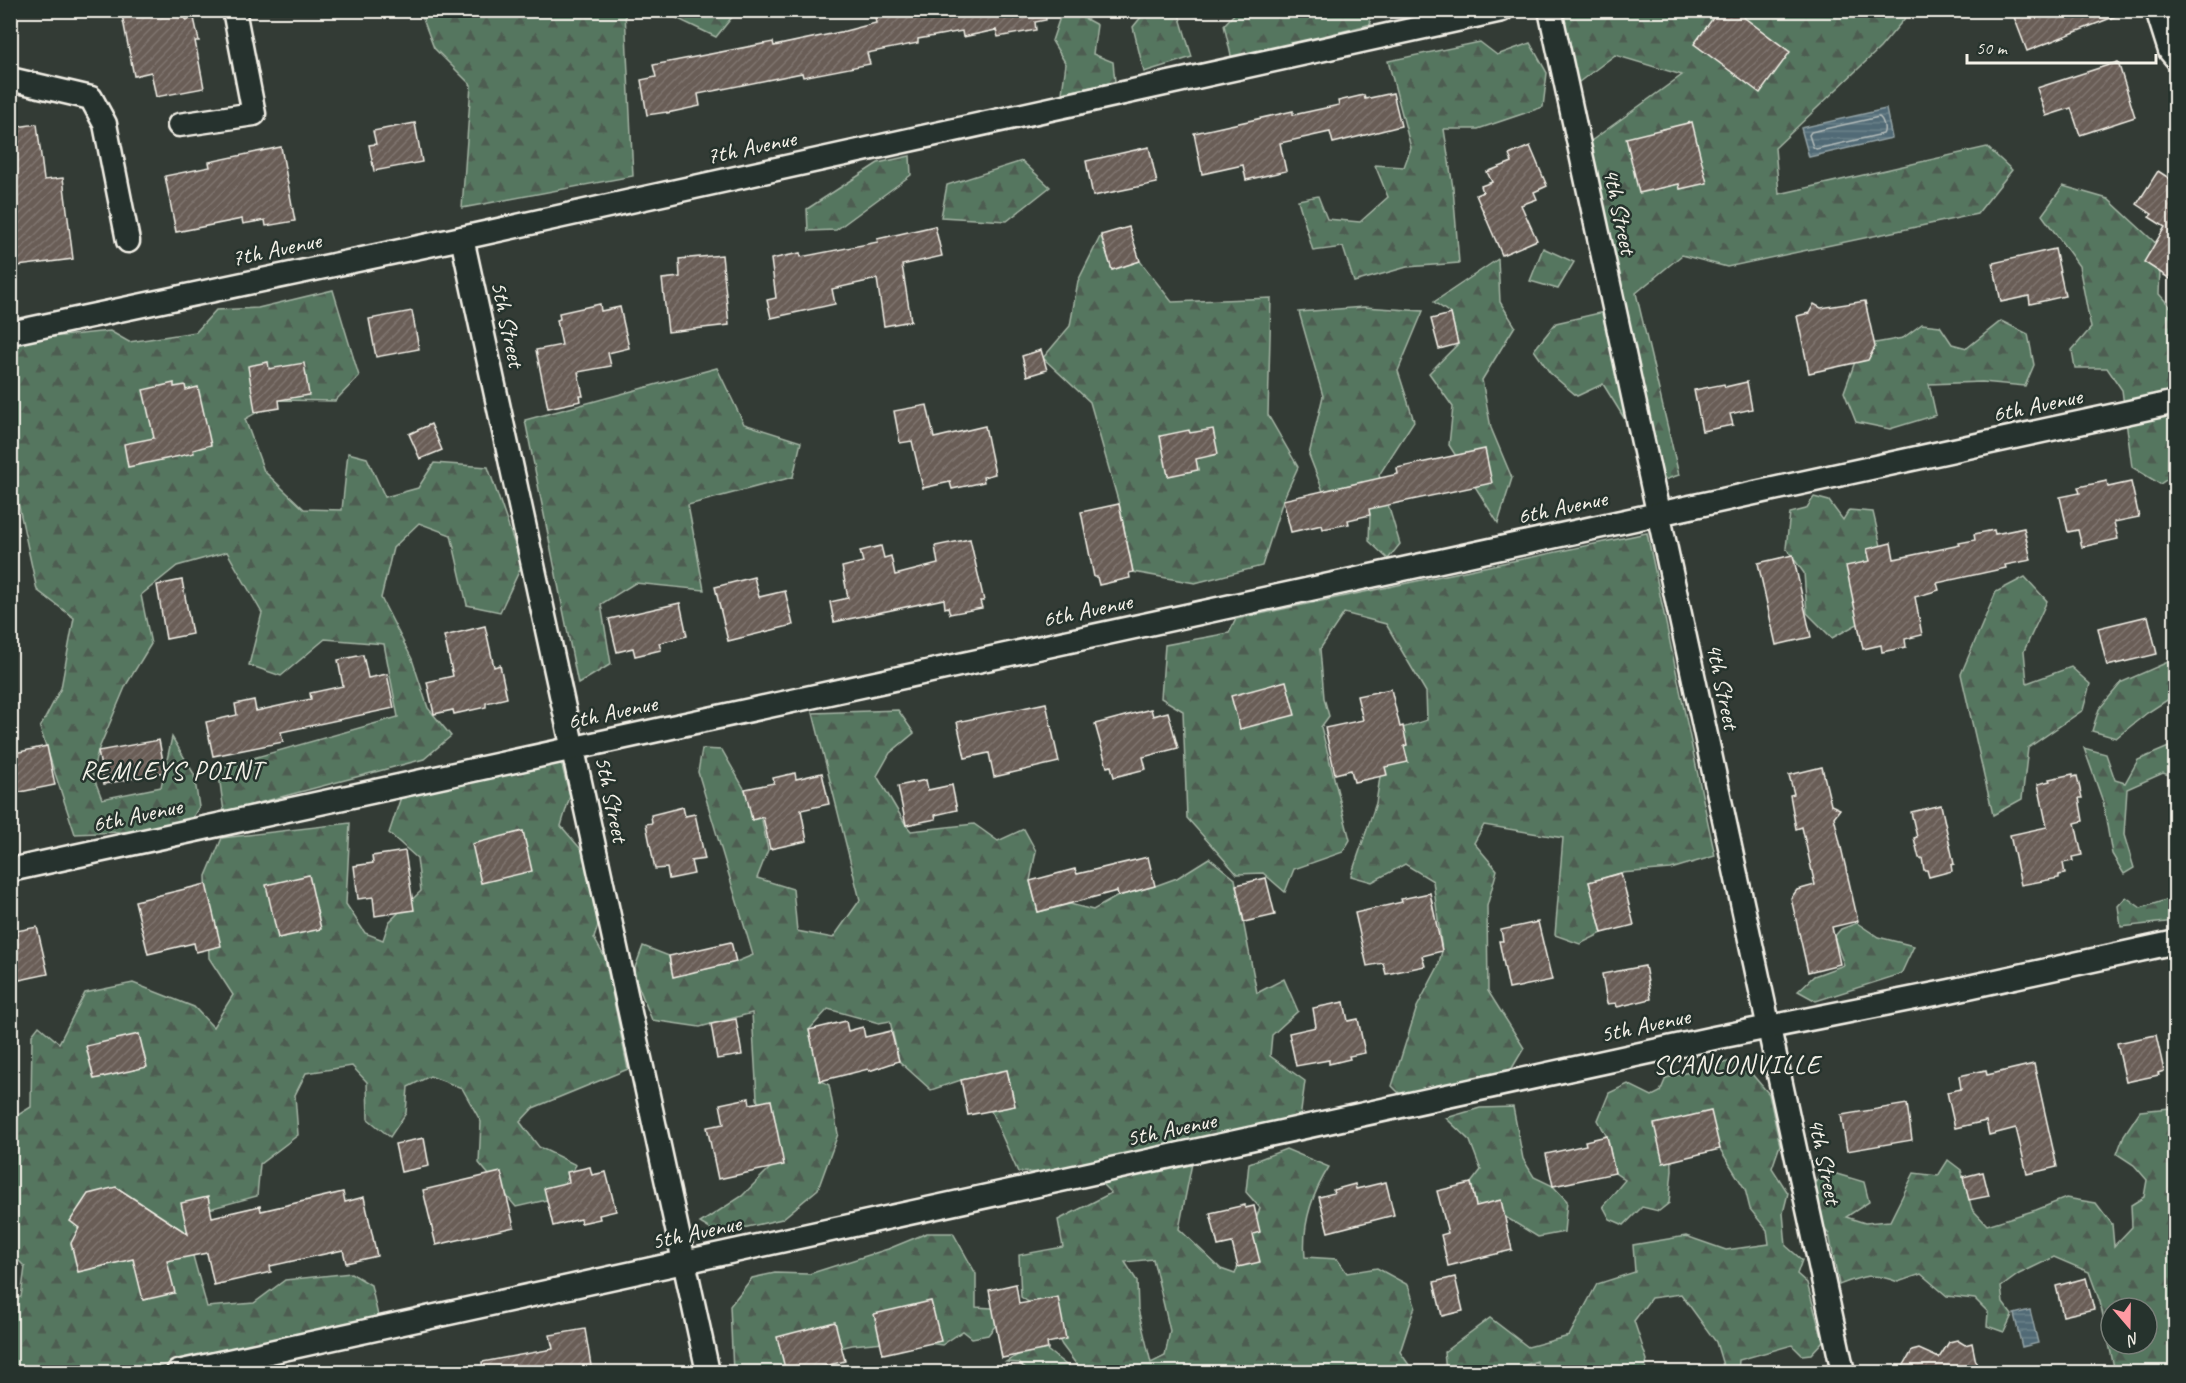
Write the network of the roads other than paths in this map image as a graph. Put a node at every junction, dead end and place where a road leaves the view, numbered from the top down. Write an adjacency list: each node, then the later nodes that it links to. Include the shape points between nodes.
1 (234, 10): 7 (street, via 254,114)
2 (1502, 10): 8 (street, 7th Avenue)
3 (1550, 10): 12 (street, 4th Street)
4 (2157, 10): 5 (street)
5 (2175, 58)
6 (10, 79): 9 (street, via 91,98 105,124)
7 (179, 124)
8 (462, 238): 10 (street, 7th Avenue); 13 (street, 5th Street)
9 (128, 241)
10 (10, 333)
11 (2175, 402): 12 (street, 6th Avenue)
12 (1658, 514): 13 (street, 6th Avenue); 16 (street, 4th Street)
13 (573, 748): 14 (street, 6th Avenue); 17 (street, 5th Street)
14 (10, 870)
15 (2175, 942): 16 (street, 5th Avenue)
16 (1769, 1026): 17 (street, 5th Avenue); 20 (street, 4th Street)
17 (685, 1262): 18 (street, 5th Avenue); 19 (street, 5th Street)
18 (178, 1372)
19 (708, 1372)
20 (1843, 1372)

